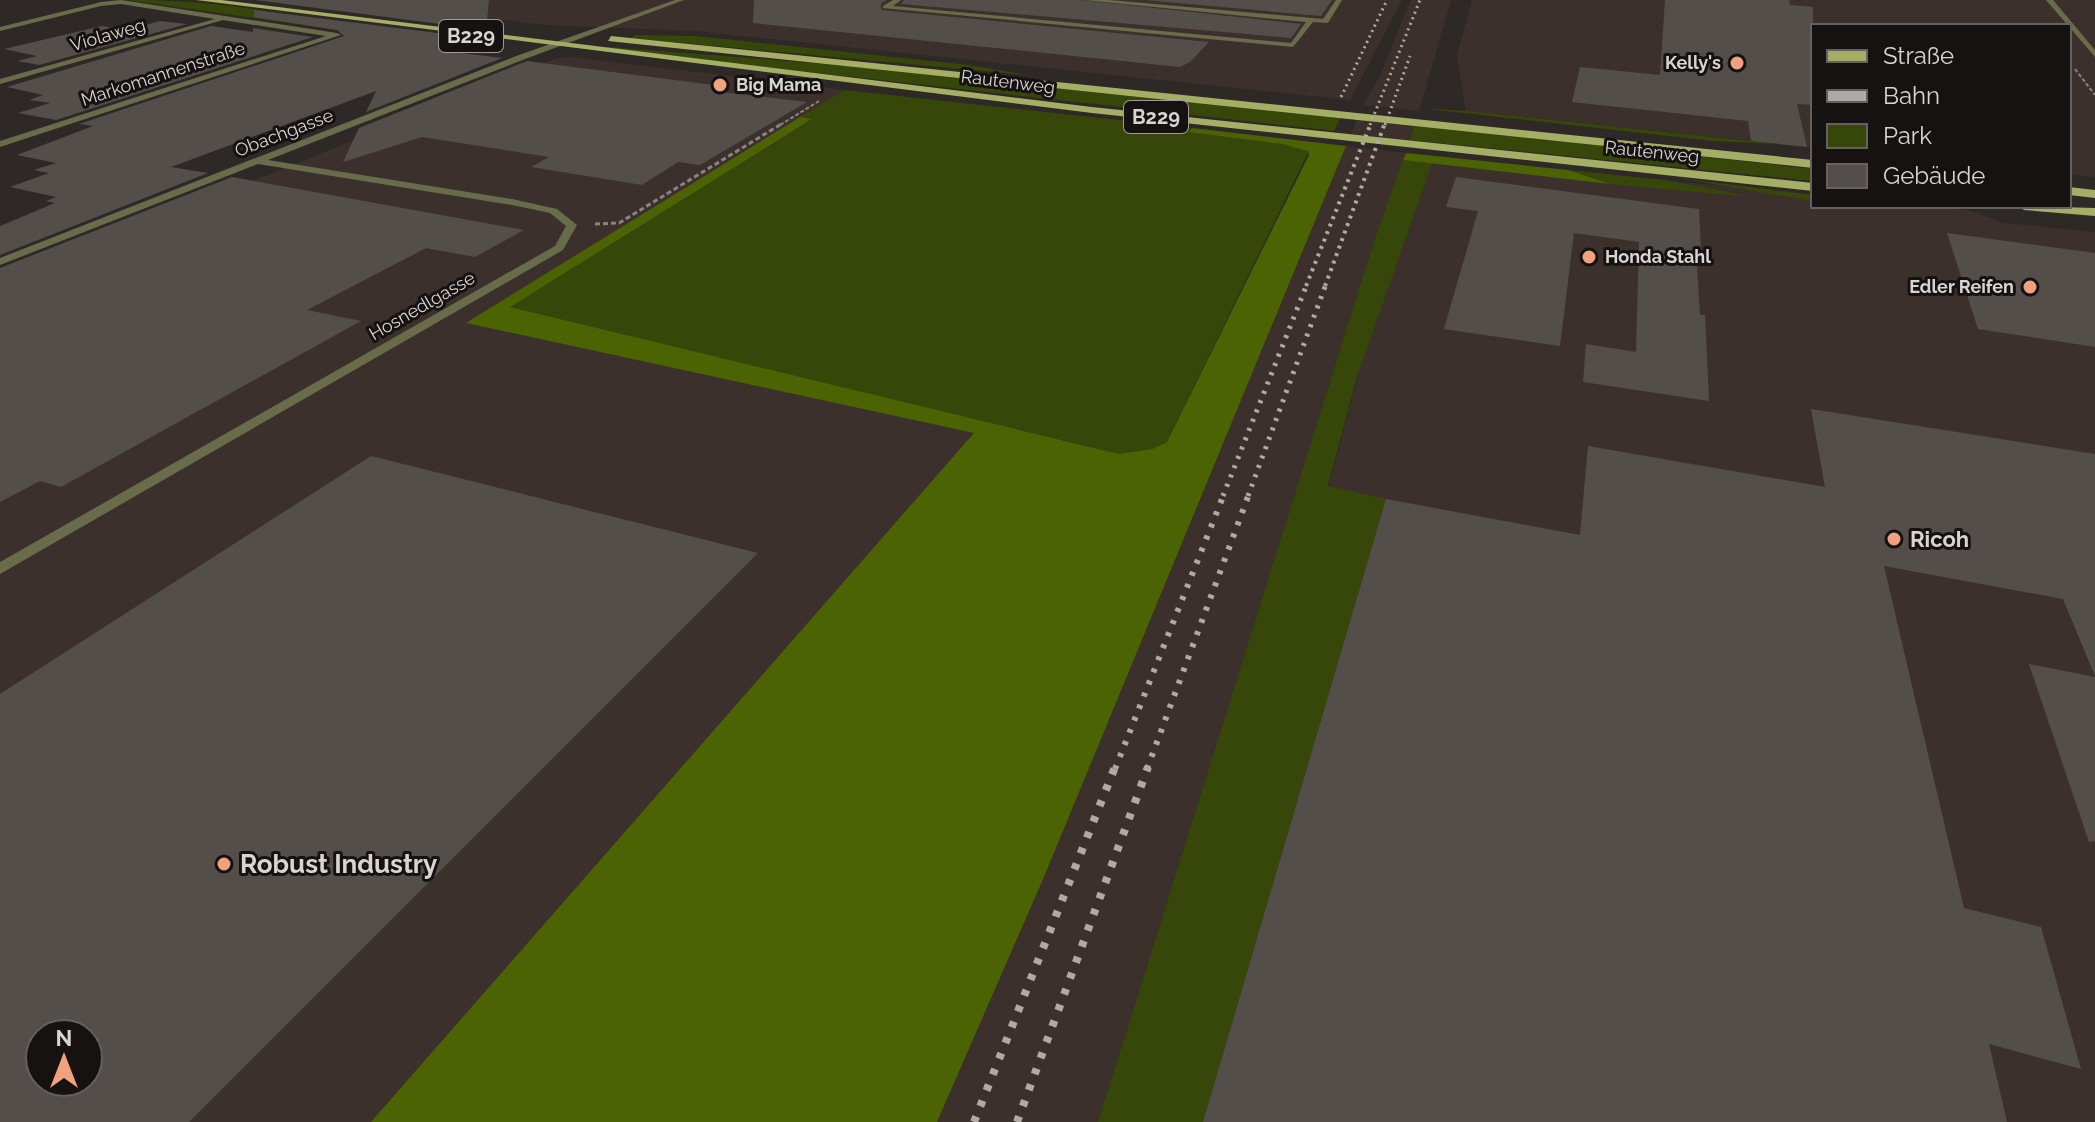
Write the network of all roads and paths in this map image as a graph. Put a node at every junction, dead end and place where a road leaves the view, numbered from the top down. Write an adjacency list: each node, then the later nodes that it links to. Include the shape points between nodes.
1 (200, 0): 14 (main road, Rautenweg / B229)
2 (281, 0): 13 (main road, Rautenweg / B229)
3 (681, 0): 13 (street, Obachgasse)
4 (898, 0): 9 (street, via 885,7 1293,45)
5 (1087, 0): 9 (street)
6 (1339, 0): 9 (street, via 1325,21)
7 (2049, 0): 10 (street)
8 (225, 18): 12 (street, via 121,2); 17 (street, Violaweg); 20 (street, Markomannenstraße, via 337,35)
9 (1311, 20)
10 (2069, 24)
11 (2071, 26): 15 (street)
12 (0, 29)
13 (581, 36): 14 (street, Obachgasse); 22 (main road, Rautenweg / B229)
14 (555, 46): 21 (street, Obachgasse); 23 (main road, Rautenweg / B229)
15 (2095, 55)
16 (2071, 65): 18 (path)
17 (0, 82)
18 (2095, 95)
19 (827, 96): 28 (path, via 619,223)
20 (0, 144)
21 (257, 161): 29 (street, Obachgasse); 30 (street, Hosnedlgasse, via 512,202 553,211 572,225 559,248)
22 (1811, 164)
23 (1811, 187)
24 (2071, 191): 25 (main road)
25 (2095, 194)
26 (2048, 208): 27 (main road)
27 (2095, 212)
28 (605, 223)
29 (0, 262)
30 (0, 569)

